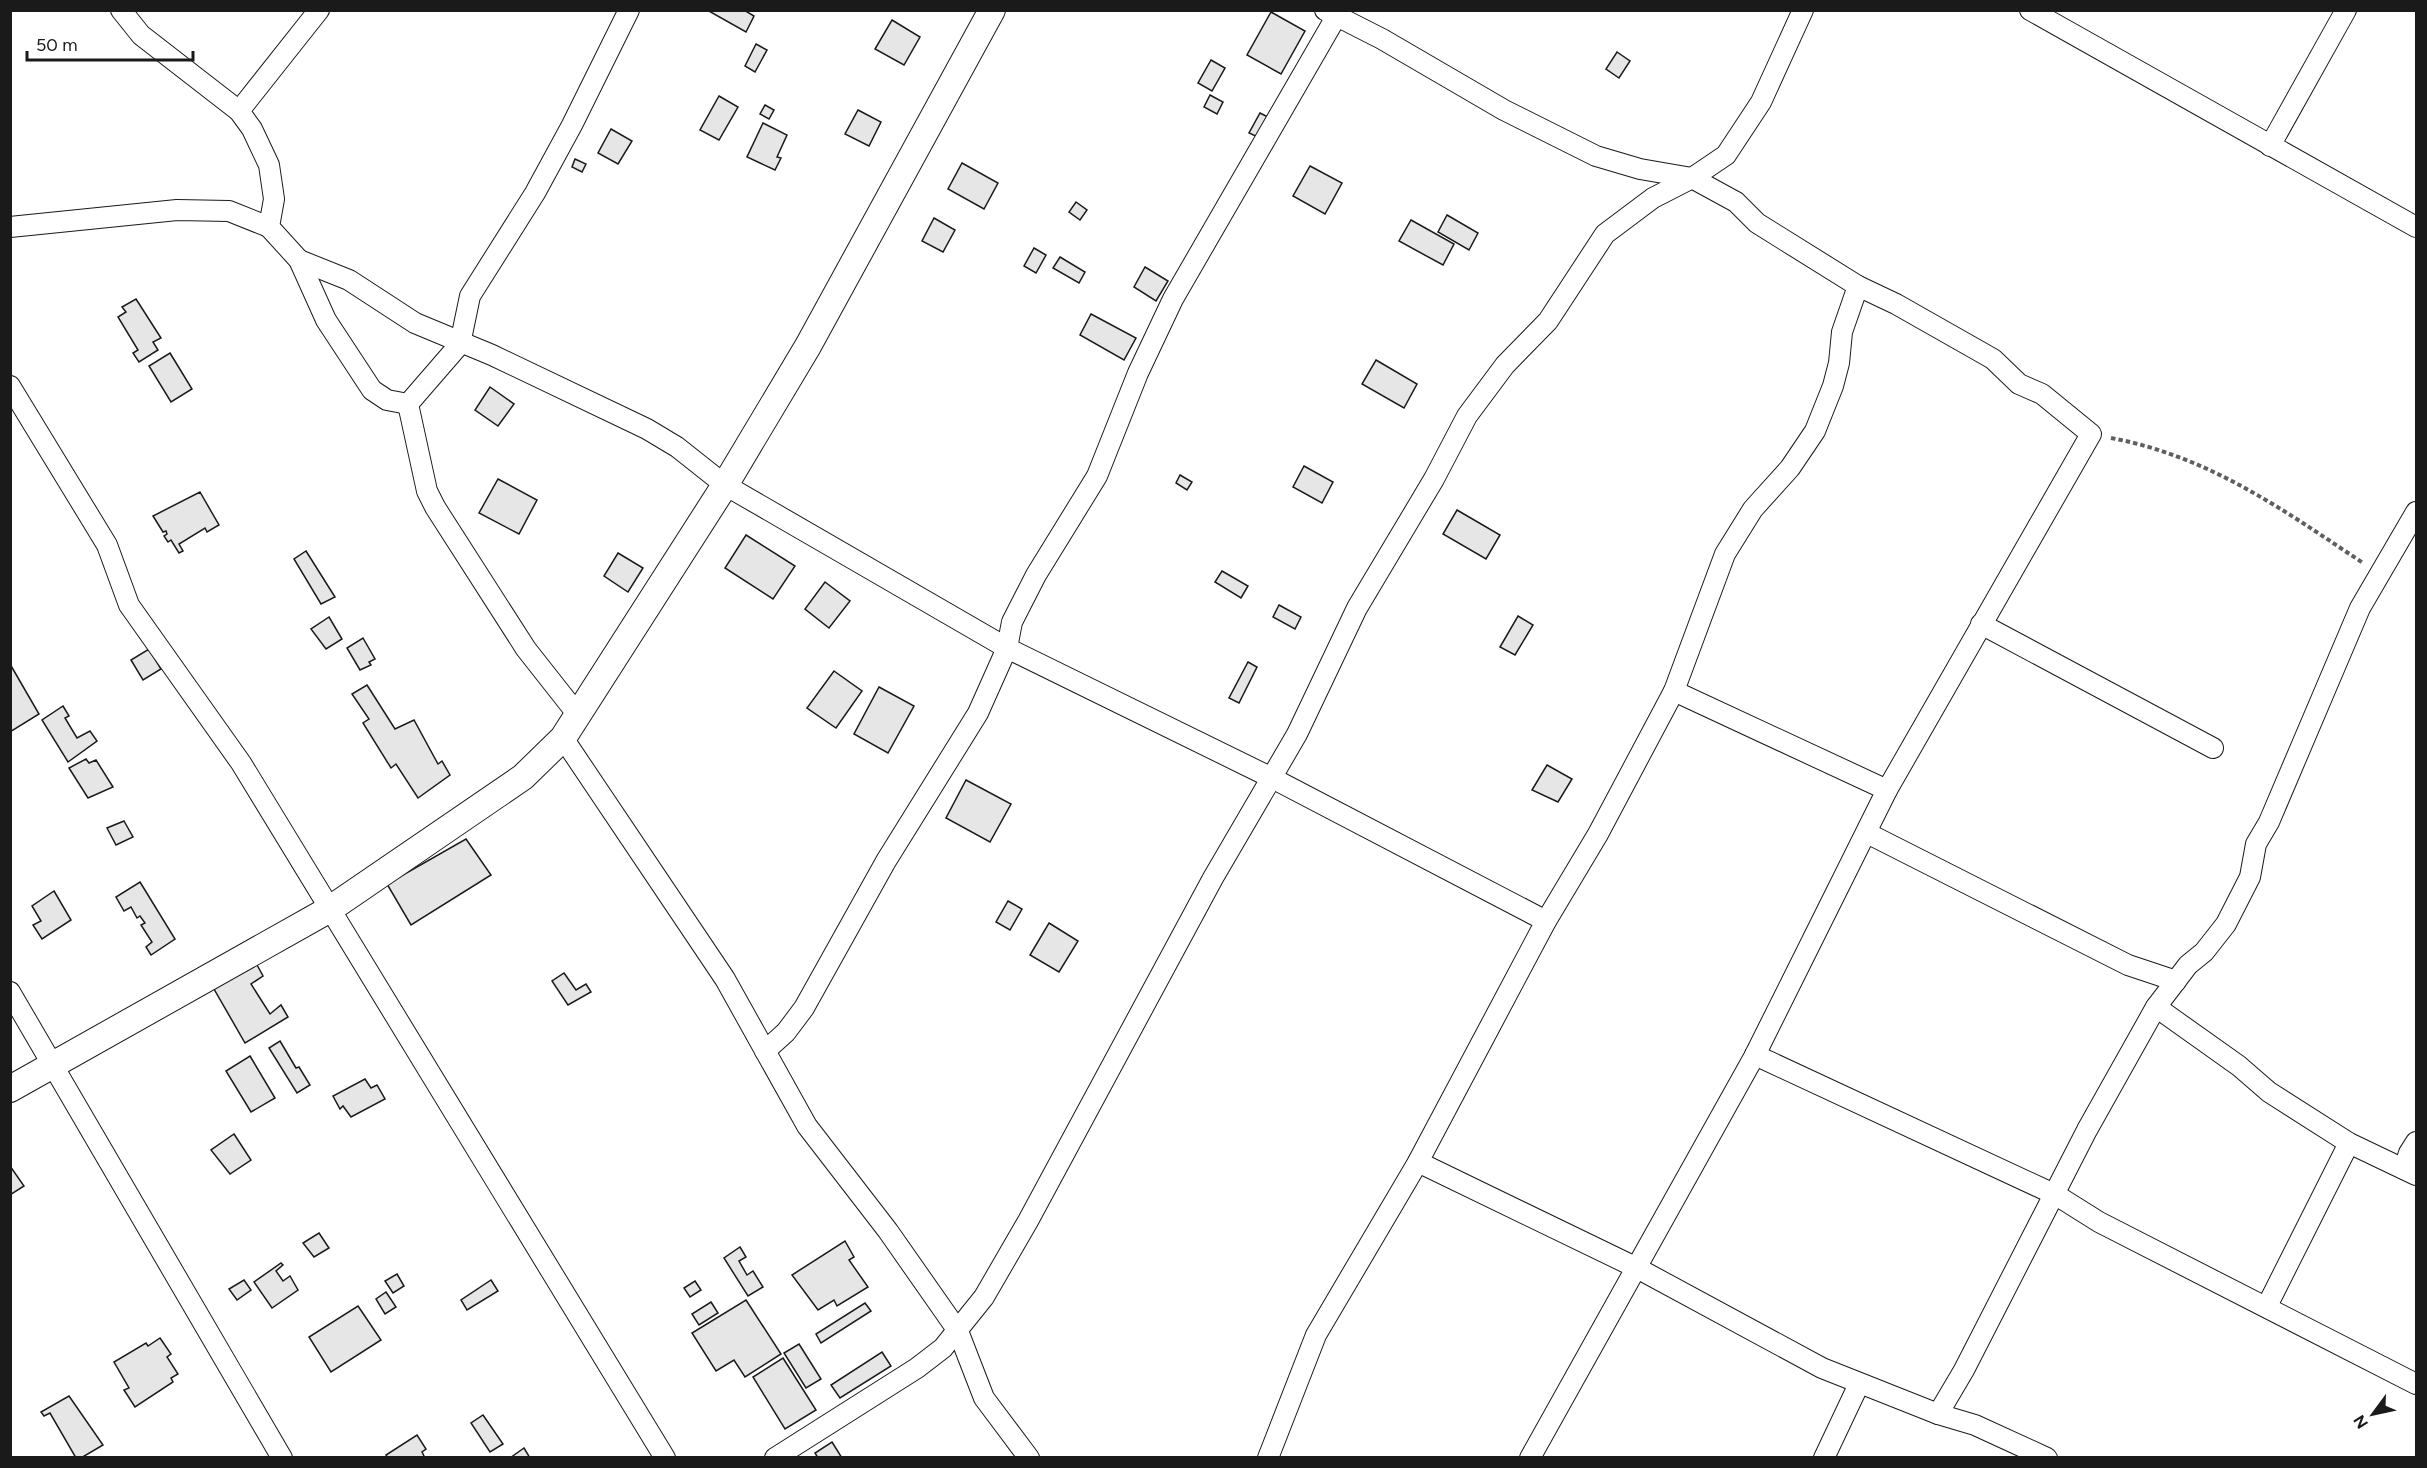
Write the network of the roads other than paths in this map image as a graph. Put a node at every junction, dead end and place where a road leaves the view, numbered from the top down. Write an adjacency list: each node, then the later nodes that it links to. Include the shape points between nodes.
1 (121, 10): 9 (street, via 141,35)
2 (320, 10): 9 (street)
3 (629, 10): 17 (street, via 540,183 470,296)
4 (992, 10): 20 (street, via 835,298)
5 (1803, 10): 11 (street, via 1755,111 1726,155)
6 (2030, 10): 10 (street)
7 (2346, 10): 10 (street)
8 (1330, 14): 11 (street, via 1596,156); 23 (street, via 1173,299 1097,476 1036,575 1012,622)
9 (239, 111): 13 (street, via 269,165 274,199)
10 (2270, 146): 14 (street)
11 (1692, 178): 16 (street, via 1736,202 1757,223); 28 (street, via 1653,198 1605,234 1548,321 1484,390 1357,608)
12 (10, 227): 13 (street, via 177,210 229,211)
13 (269, 227): 15 (street)
14 (2416, 227)
15 (299, 260): 17 (street, via 349,280 415,323); 19 (street, via 326,320 372,390 387,400)
16 (1858, 286): 22 (street, via 1993,359 2019,384 2042,394 2091,434); 24 (street, via 1842,332 1833,386 1815,431 1790,468 1753,509 1725,554)
17 (460, 344): 19 (street); 20 (street, via 492,355 647,429)
18 (10, 386): 31 (street, via 107,545 129,605 241,763)
19 (408, 404): 25 (street, via 427,491 435,507 526,649)
20 (725, 485): 23 (street); 25 (street)
21 (2416, 512): 33 (street, via 2360,608 2269,822 2256,844 2250,877 2226,924)
22 (1981, 624): 27 (street); 29 (street)
23 (1007, 648): 28 (street); 36 (street, via 978,713 880,871 804,1008)
24 (1674, 691): 29 (street); 32 (street, via 1598,834)
25 (578, 715): 26 (street)
26 (563, 738): 31 (street, via 523,777); 36 (street, via 724,979)
27 (2213, 748)
28 (1272, 778): 32 (street); 47 (street, via 1213,878 1028,1221 984,1297)
29 (1887, 790): 30 (street)
30 (1867, 833): 33 (street, via 2128,965); 37 (street)
31 (330, 909): 38 (street); 52 (street)
32 (1546, 921): 42 (street)
33 (2176, 981): 35 (street)
34 (10, 992): 38 (street)
35 (2156, 1007): 41 (street, via 2269,1092); 44 (street, via 2087,1130)
36 (765, 1051): 47 (street, via 807,1126)
37 (1755, 1055): 44 (street); 45 (street)
38 (54, 1065): 39 (street); 51 (street)
39 (10, 1089)
40 (2416, 1142): 43 (street, via 2409,1153)
41 (2349, 1143): 43 (street); 46 (street)
42 (1418, 1162): 45 (street); 55 (street, via 1316,1335)
43 (2410, 1172)
44 (2056, 1195): 46 (street, via 2099,1222); 50 (street)
45 (1637, 1268): 48 (street); 56 (street)
46 (2267, 1306): 49 (street)
47 (958, 1331): 53 (street, via 917,1368); 54 (street, via 984,1398)
48 (1859, 1384): 50 (street); 57 (street)
49 (2416, 1384)
50 (1938, 1414): 58 (street, via 1975,1425)
51 (282, 1458)
52 (665, 1458)
53 (775, 1458)
54 (1029, 1458)
55 (1268, 1458)
56 (1530, 1458)
57 (1824, 1458)
58 (2047, 1458)

